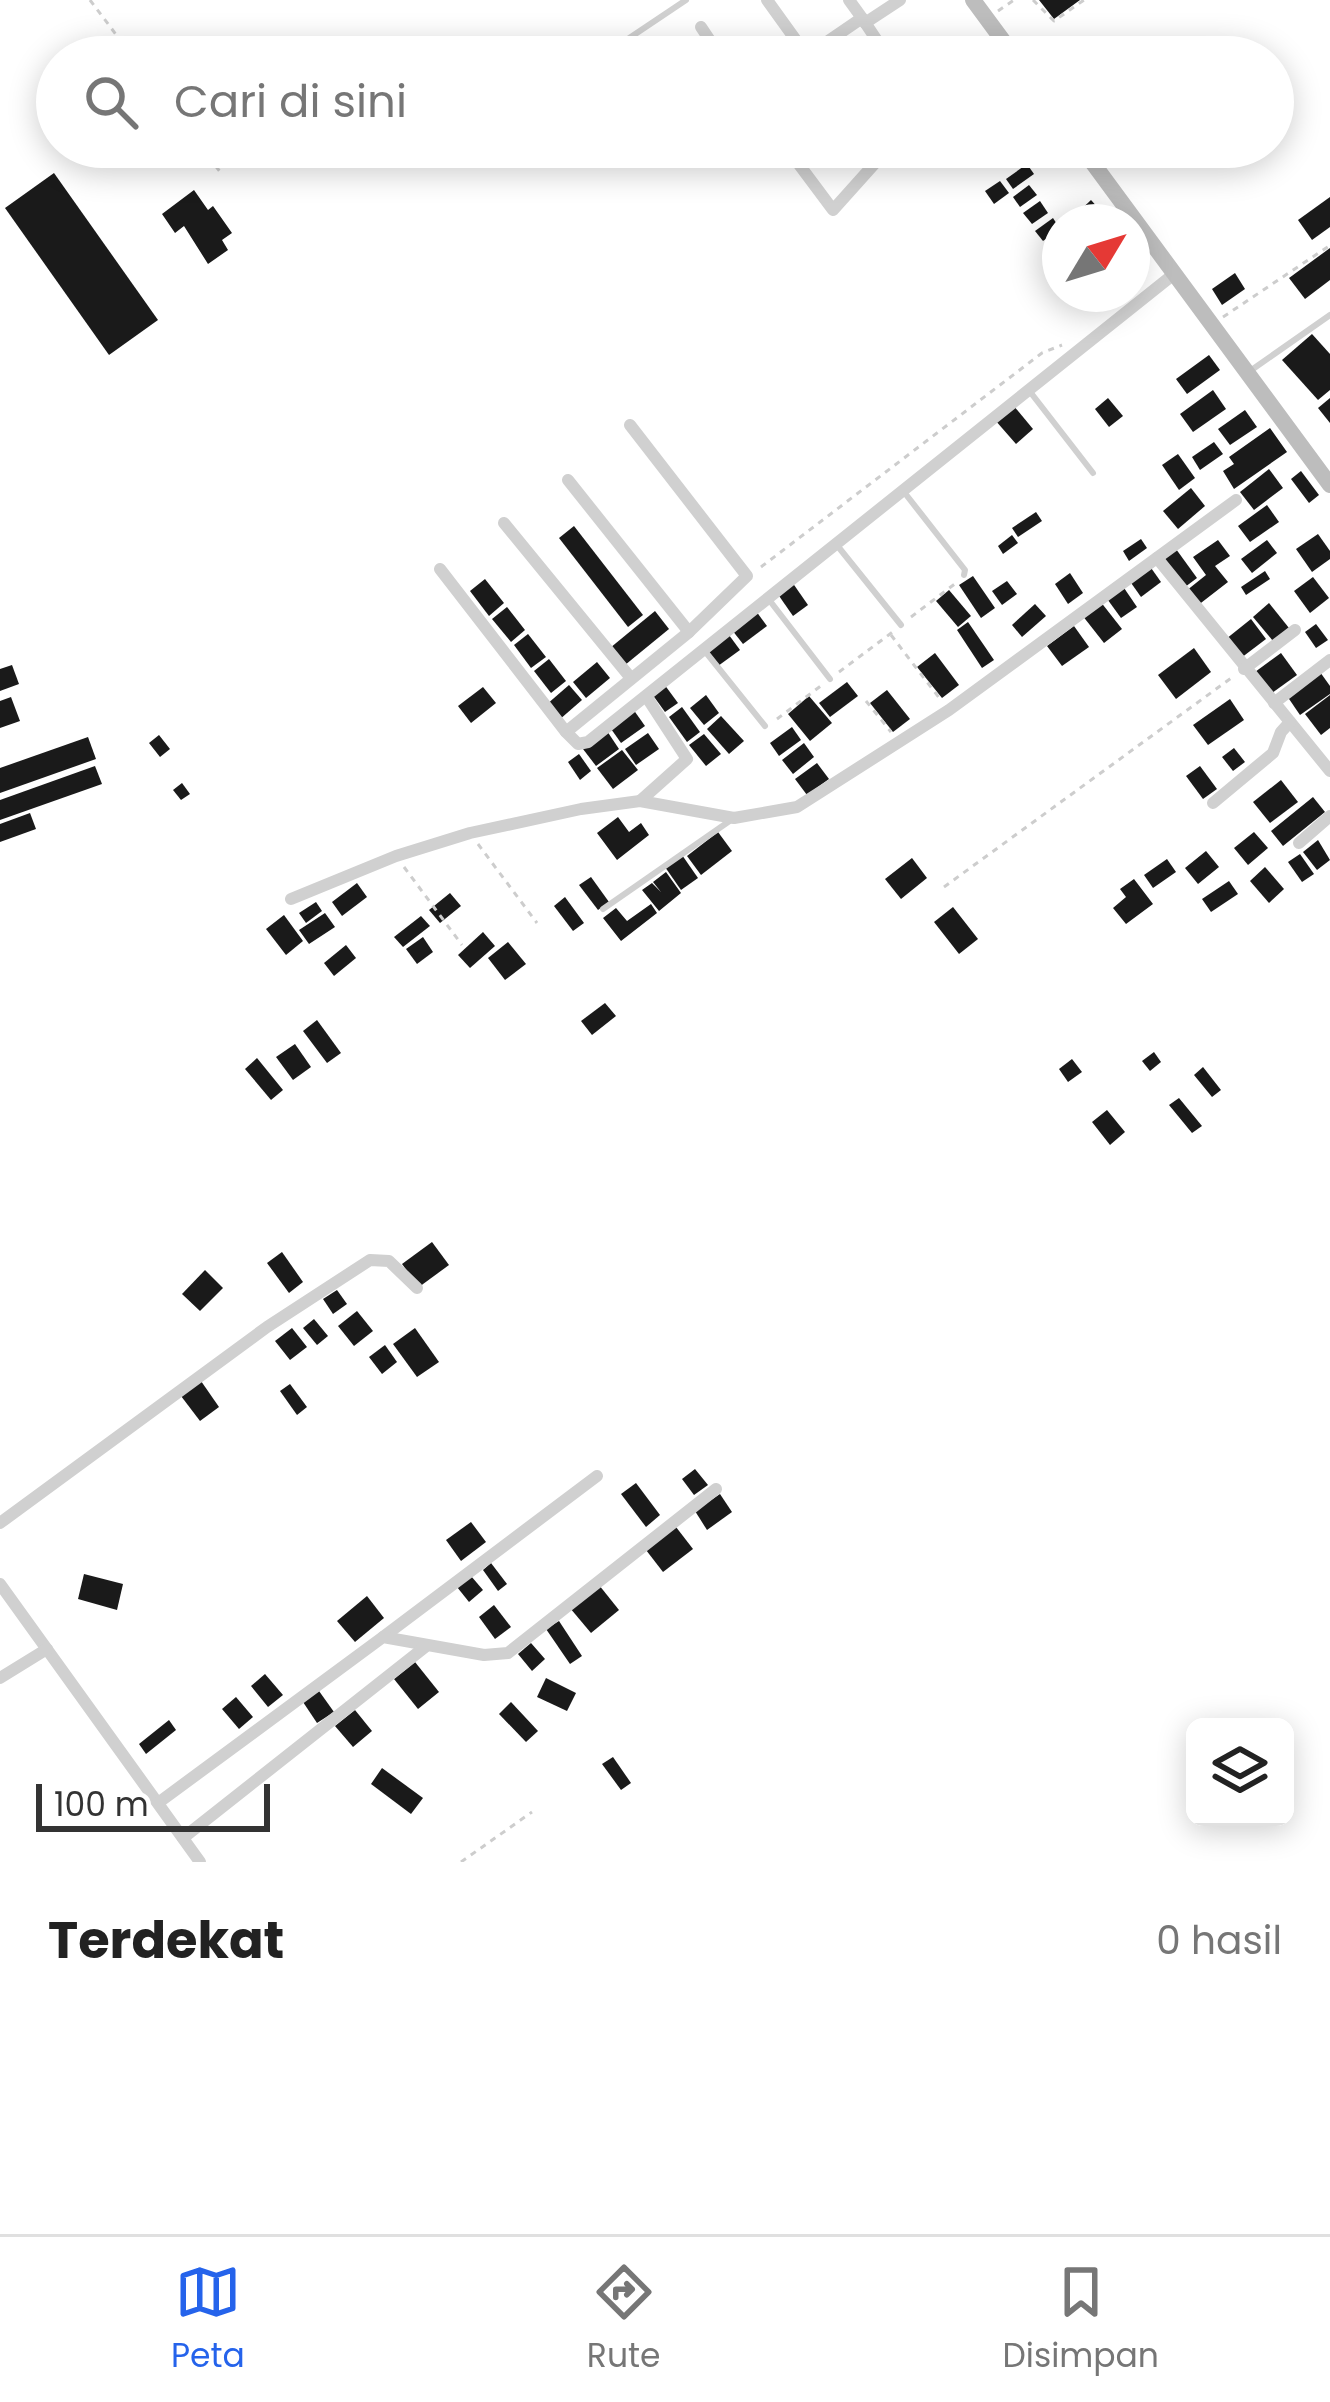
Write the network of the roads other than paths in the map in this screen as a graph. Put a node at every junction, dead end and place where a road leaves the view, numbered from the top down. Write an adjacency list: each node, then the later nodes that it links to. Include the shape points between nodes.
1 (686, 0): 8 (lane)
2 (767, 0): 10 (street)
3 (849, 0): 6 (street)
4 (900, 0): 6 (street)
5 (973, 0): 13 (main road)
6 (863, 20): 11 (street); 12 (street)
7 (701, 27): 9 (street)
8 (632, 36)
9 (707, 36)
10 (792, 36)
11 (838, 36)
12 (874, 36)
13 (1000, 36)
14 (802, 168): 15 (street, via 833,210)
15 (871, 168)
16 (1096, 168): 17 (main road)
17 (1174, 274): 19 (main road); 20 (street)
18 (1330, 315): 19 (lane)
19 (1247, 373): 24 (main road)
20 (1028, 390): 22 (lane); 25 (street)
21 (630, 425): 35 (street, via 745,573)
22 (1094, 473)
23 (568, 480): 35 (street)
24 (1330, 485)
25 (903, 490): 28 (street); 31 (lane)
26 (1236, 500): 29 (street)
27 (503, 523): 39 (street)
28 (836, 544): 32 (street); 33 (lane)
29 (1157, 558): 38 (street); 50 (street, via 949,710 797,807)
30 (440, 568): 45 (street)
31 (964, 575)
32 (768, 598): 36 (street); 40 (lane)
33 (901, 625)
34 (1295, 630): 38 (street)
35 (689, 632): 39 (street)
36 (704, 650): 41 (street); 44 (lane)
37 (1330, 660): 42 (street)
38 (1244, 669): 42 (street)
39 (630, 677): 45 (street)
40 (830, 679)
41 (646, 696): 45 (street, via 588,742); 47 (street, via 687,759)
42 (1274, 703): 43 (street)
43 (1290, 722): 46 (street); 48 (street, via 1273,753)
44 (765, 726)
45 (566, 732)
46 (1330, 772)
47 (640, 801): 50 (street); 52 (street, via 470,833)
48 (1213, 803)
49 (1330, 816): 51 (street)
50 (734, 818): 53 (lane)
51 (1299, 843)
52 (291, 899)
53 (603, 909)
54 (417, 1288): 57 (street, via 389,1261 370,1260)
55 (597, 1476): 59 (street)
56 (716, 1490): 60 (street, via 508,1653)
57 (0, 1523)
58 (0, 1584): 61 (street)
59 (383, 1637): 60 (street); 63 (street)
60 (424, 1647): 64 (street)
61 (47, 1649): 62 (street); 63 (street)
62 (0, 1678)
63 (158, 1803): 64 (street)
64 (183, 1838): 65 (street)
65 (200, 1862)

